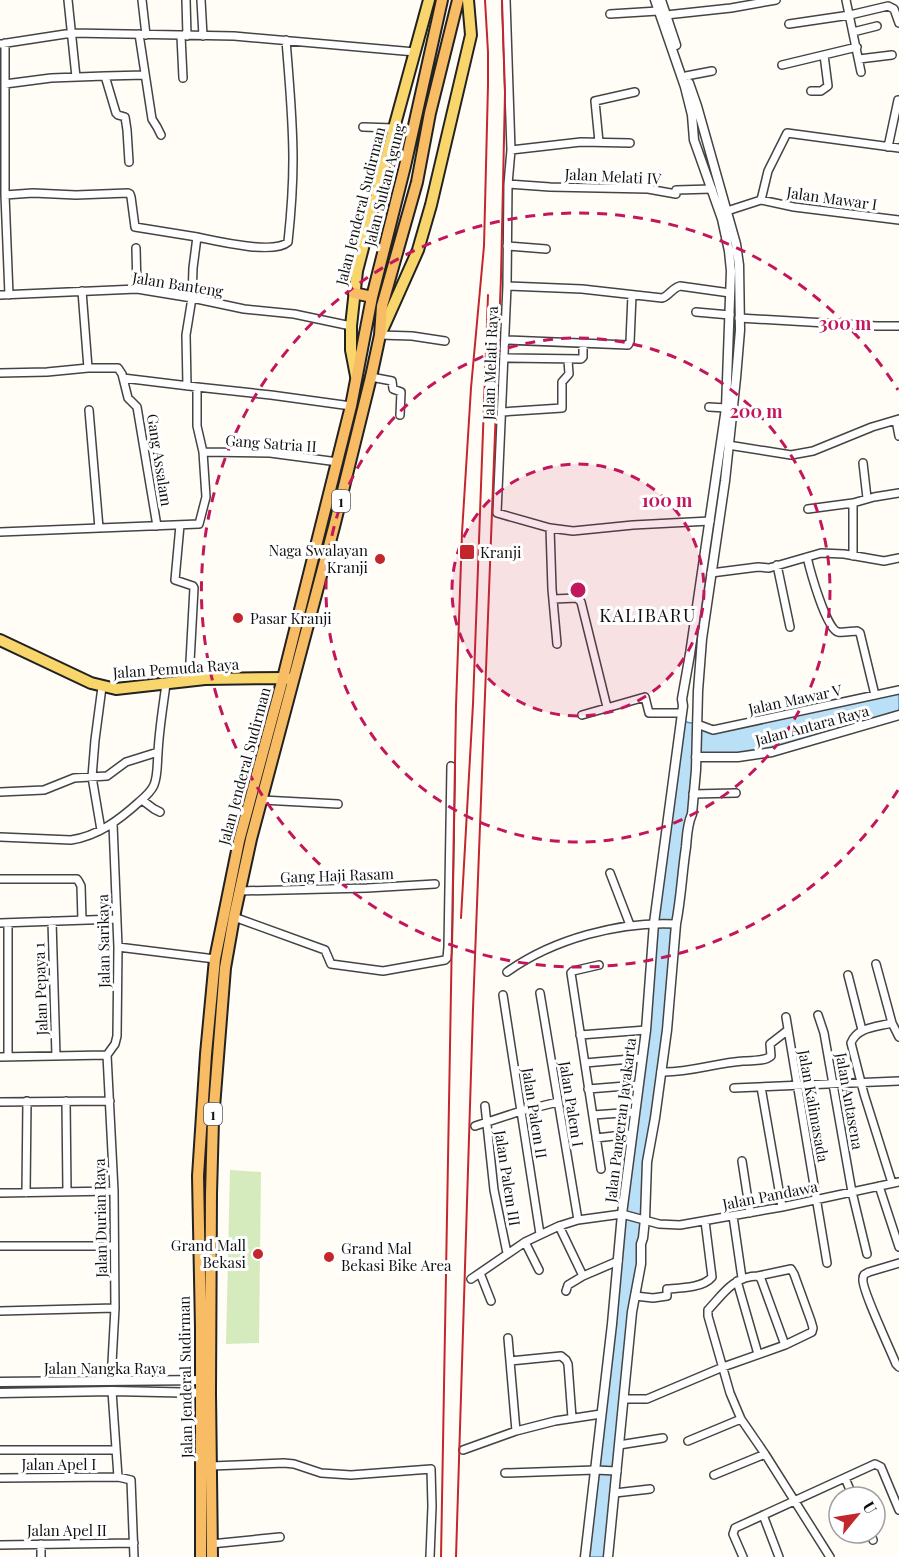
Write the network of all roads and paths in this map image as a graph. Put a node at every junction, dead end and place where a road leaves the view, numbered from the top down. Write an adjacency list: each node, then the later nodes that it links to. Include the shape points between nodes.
1 (68, 0): 23 (street)
2 (142, 0): 24 (street)
3 (186, 0): 25 (street)
4 (201, 0): 26 (street)
5 (424, 0): 15 (main road)
6 (429, 0): 15 (main road, Jalan Jenderal Sudirman)
7 (442, 0): 76 (highway, Jalan Sultan Agung / 1)
8 (459, 0): 14 (main road); 78 (highway, Jalan Sultan Agung / 1, via 417,182)
9 (506, 0): 56 (street, Jalan Melati Raya)
10 (655, 0): 16 (street)
11 (661, 0): 16 (street)
12 (776, 0): 16 (street)
13 (846, 0): 18 (street)
14 (469, 6): 84 (main road, Jalan Jenderal Sudirman, via 471,35 467,57 431,205 418,250)
15 (426, 12): 30 (main road, Jalan Jenderal Sudirman)
16 (662, 13): 17 (street); 39 (street); 47 (street)
17 (610, 14)
18 (850, 15): 19 (street, via 890,6); 20 (street); 22 (street)
19 (899, 23)
20 (789, 24)
21 (877, 26): 22 (street)
22 (854, 32): 29 (street)
23 (72, 33): 24 (street); 28 (street); 40 (street)
24 (142, 34): 25 (street); 37 (street)
25 (184, 36): 26 (street); 41 (street)
26 (203, 36): 27 (street)
27 (286, 40): 30 (street); 64 (street, via 293,160 288,242 262,247)
28 (2, 44): 42 (street)
29 (857, 47): 31 (street); 33 (street)
30 (415, 52): 50 (main road, Jalan Jenderal Sudirman)
31 (824, 55): 34 (street); 43 (street, via 828,86)
32 (892, 56): 33 (street)
33 (859, 59): 36 (street)
34 (782, 65)
35 (712, 71): 39 (street)
36 (861, 72)
37 (145, 75): 38 (street); 51 (street, via 152,119)
38 (105, 76): 40 (street); 57 (street, via 116,114 125,117)
39 (686, 76): 47 (street)
40 (76, 77): 42 (street)
41 (183, 78)
42 (5, 84): 45 (street)
43 (811, 91)
44 (635, 92): 52 (street, via 595,101)
45 (2, 94): 60 (street)
46 (898, 100): 48 (street)
47 (696, 114): 59 (street)
48 (897, 118): 54 (street)
49 (363, 127): 50 (street)
50 (394, 128): 71 (main road, Jalan Jenderal Sudirman)
51 (161, 135)
52 (599, 142): 53 (street); 56 (street)
53 (630, 143)
54 (888, 147): 55 (street); 61 (street, via 787,133 768,171)
55 (899, 148)
56 (511, 150): 58 (street, Jalan Melati Raya)
57 (129, 162)
58 (508, 184): 59 (street, Jalan Melati IV, via 648,189 676,194 676,190); 65 (street, Jalan Melati Raya)
59 (716, 188): 62 (street); 72 (street, Jalan Pangeran Jayakarta, via 729,251)
60 (5, 195): 64 (street, via 128,193 135,227); 74 (street)
61 (761, 200): 62 (street); 63 (street, Jalan Mawar I)
62 (727, 211): 81 (street, via 736,244)
63 (899, 220)
64 (197, 237): 77 (street)
65 (507, 246): 67 (street); 68 (street, Jalan Melati Raya)
66 (136, 248): 69 (street)
67 (546, 249)
68 (507, 286): 75 (street); 85 (street, Jalan Melati Raya)
69 (136, 289): 70 (street, Jalan Banteng); 77 (street, Jalan Banteng)
70 (82, 291): 74 (street, Jalan Banteng); 90 (street)
71 (354, 292): 76 (highway); 82 (main road, Jalan Jenderal Sudirman)
72 (730, 293): 75 (street, via 680,286 664,298); 80 (street, Jalan Pangeran Jayakarta)
73 (0, 295): 74 (street, Jalan Banteng)
74 (9, 295)
75 (632, 295): 87 (street, via 629,344)
76 (372, 297): 94 (highway, Jalan Sultan Agung / 1)
77 (192, 298): 82 (street, Jalan Banteng); 95 (street, via 186,335)
78 (382, 306): 84 (highway, Jalan Jenderal Sudirman / 1)
79 (696, 312): 80 (street)
80 (730, 315): 99 (street, Jalan Pangeran Jayakarta)
81 (739, 318): 83 (street); 105 (street)
82 (351, 326): 94 (main road, Jalan Jenderal Sudirman)
83 (899, 326)
84 (380, 335): 86 (street); 92 (highway, Jalan Jenderal Sudirman / 1)
85 (505, 340): 87 (street); 88 (street, Jalan Melati Raya)
86 (446, 341)
87 (582, 344): 89 (street, via 583,358)
88 (504, 358): 89 (street); 101 (street, Jalan Melati Raya)
89 (568, 360): 101 (street, via 569,374 562,382 562,408)
90 (88, 368): 91 (street); 93 (street, via 118,368)
91 (0, 373)
92 (371, 377): 102 (street, via 392,381 393,390 401,392); 130 (highway, Jalan Jenderal Sudirman / 1, via 334,527)
93 (123, 378): 95 (street); 115 (street, Gang Assalam, via 128,398 137,406)
94 (356, 378): 97 (highway, Jalan Jenderal Sudirman / 1)
95 (186, 386): 96 (street)
96 (197, 387): 97 (street); 106 (street, via 197,426)
97 (351, 406): 107 (highway, Jalan Jenderal Sudirman / 1)
98 (709, 407): 99 (street)
99 (726, 408): 113 (street, Jalan Pangeran Jayakarta)
100 (89, 410): 116 (street)
101 (502, 412): 117 (street, Jalan Melati Raya, via 497,513)
102 (400, 415)
103 (897, 420): 104 (street); 105 (street, via 813,451 791,454)
104 (899, 436)
105 (728, 445): 123 (street)
106 (203, 453): 107 (street, Gang Satria II, via 270,453); 114 (street, via 206,496 200,524)
107 (338, 462): 130 (highway, Jalan Jenderal Sudirman / 1)
108 (863, 463): 110 (street)
109 (899, 493): 110 (street)
110 (867, 498): 111 (street)
111 (853, 503): 112 (street); 119 (street)
112 (808, 509)
113 (710, 521): 117 (street, Jalan Melati Raya, via 588,531); 128 (street, Jalan Pangeran Jayakarta)
114 (180, 525): 115 (street); 131 (street, Gang Assalam, via 175,580 194,588)
115 (157, 526): 116 (street)
116 (99, 528): 118 (street)
117 (550, 528): 124 (street)
118 (0, 532)
119 (853, 556): 120 (street, via 821,553); 121 (street, via 885,561)
120 (807, 557): 122 (street); 137 (street, via 832,628 860,633)
121 (899, 558)
122 (777, 565): 123 (street); 125 (street)
123 (711, 573): 129 (street)
124 (553, 599): 127 (street); 138 (street, via 577,598 581,602)
125 (790, 627)
126 (0, 640): 134 (main road, Jalan Pemuda Raya)
127 (557, 644)
128 (690, 654): 129 (street); 133 (street, Jalan Pangeran Jayakarta)
129 (700, 659): 136 (street)
130 (288, 679): 131 (main road, Jalan Pemuda Raya); 151 (highway, Jalan Jenderal Sudirman / 1); 156 (highway, Jalan Jenderal Sudirman / 1)
131 (189, 681): 132 (main road, Jalan Pemuda Raya)
132 (166, 684): 134 (main road, Jalan Pemuda Raya, via 124,689); 143 (street)
133 (684, 686): 136 (street); 139 (street, Jalan Pangeran Jayakarta)
134 (102, 687): 146 (street)
135 (899, 690): 137 (street, Jalan Mawar V)
136 (698, 691): 142 (street)
137 (875, 695): 142 (street, Jalan Mawar V, via 713,730)
138 (607, 707): 139 (street, via 645,697 649,713); 140 (street)
139 (681, 713): 167 (street, Jalan Pangeran Jayakarta)
140 (582, 715)
141 (899, 715): 144 (street, Jalan Antara Raya, via 772,752)
142 (697, 724): 144 (street)
143 (158, 752): 146 (street, via 126,762 107,776); 150 (street, via 154,783)
144 (696, 757): 149 (street)
145 (451, 766): 162 (street, via 447,959 383,971 331,964 326,951)
146 (92, 777): 147 (street, via 74,778 44,790); 155 (street)
147 (0, 792)
148 (735, 793): 149 (street)
149 (693, 794): 168 (street)
150 (142, 800): 153 (street); 154 (street)
151 (262, 800): 152 (street); 156 (highway, Jalan Jenderal Sudirman / 1, via 256,822)
152 (338, 804)
153 (160, 812)
154 (114, 825): 155 (street); 163 (street, Jalan Sarikaya)
155 (101, 830): 157 (street, via 71,840)
156 (245, 833): 161 (highway, Jalan Jenderal Sudirman / 1); 171 (highway, Jalan Jenderal Sudirman / 1)
157 (0, 837)
158 (610, 873): 169 (street)
159 (0, 879): 164 (street, via 77,879 81,886)
160 (435, 884): 161 (street, Gang Haji Rasam)
161 (239, 891): 162 (highway, Jalan Jenderal Sudirman / 1)
162 (234, 917): 212 (highway, Jalan Jenderal Sudirman / 1)
163 (117, 919): 164 (street); 170 (street, Jalan Sarikaya)
164 (82, 920): 165 (street)
165 (51, 921): 166 (street); 190 (street, Jalan Pepaya 1)
166 (4, 923): 172 (street)
167 (655, 923): 168 (street); 169 (street); 183 (street, Jalan Pangeran Jayakarta)
168 (676, 924): 194 (street)
169 (630, 926): 175 (street, via 553,947)
170 (118, 947): 171 (street); 188 (street, Jalan Sarikaya, via 117,1036)
171 (215, 959): 212 (highway, Jalan Jenderal Sudirman / 1, via 210,998)
172 (4, 964): 179 (street)
173 (599, 964): 186 (street, via 571,973)
174 (876, 964): 182 (street)
175 (507, 972)
176 (849, 975): 185 (street)
177 (540, 993): 207 (street, Jalan Palem I)
178 (503, 995): 209 (street, Jalan Palem II)
179 (4, 1011): 189 (street)
180 (818, 1015): 197 (street, Jalan Antasena)
181 (786, 1017): 184 (street, Jalan Kalimasada)
182 (892, 1023): 185 (street); 187 (street)
183 (646, 1030): 186 (street); 192 (street, Jalan Pangeran Jayakarta)
184 (788, 1030): 194 (street, via 770,1044 771,1056 766,1059); 199 (street, Jalan Kalimasada)
185 (862, 1030): 195 (street, via 851,1043)
186 (580, 1035): 193 (street)
187 (899, 1037)
188 (107, 1054): 190 (street); 205 (street, Jalan Durian Raya)
189 (9, 1056): 190 (street); 191 (street)
190 (56, 1056)
191 (0, 1057)
192 (642, 1058): 193 (street); 198 (street, Jalan Pangeran Jayakarta)
193 (585, 1063): 202 (street)
194 (661, 1072): 231 (street)
195 (862, 1082): 196 (street); 197 (street); 219 (street)
196 (899, 1082)
197 (834, 1084): 199 (street); 224 (street, Jalan Antasena)
198 (638, 1085): 202 (street); 210 (street, Jalan Pangeran Jayakarta)
199 (798, 1085): 200 (street); 226 (street, Jalan Kalimasada)
200 (761, 1087): 201 (street); 227 (street)
201 (734, 1088)
202 (588, 1089): 211 (street)
203 (27, 1101): 204 (street); 206 (street); 222 (street)
204 (66, 1101): 205 (street); 223 (street)
205 (110, 1101): 221 (street, Jalan Durian Raya)
206 (0, 1102)
207 (558, 1102): 209 (street); 232 (street, Jalan Palem I)
208 (485, 1106): 213 (street, Jalan Palem III)
209 (521, 1111): 213 (street); 235 (street, Jalan Palem II)
210 (635, 1112): 211 (street); 215 (street, Jalan Pangeran Jayakarta)
211 (593, 1115): 216 (street)
212 (207, 1120): 263 (highway, Jalan Jenderal Sudirman / 1, via 198,1205)
213 (486, 1122): 214 (street); 240 (street, Jalan Palem III)
214 (475, 1126)
215 (633, 1134): 216 (street); 229 (street, Jalan Pangeran Jayakarta)
216 (596, 1138): 218 (street)
217 (742, 1161): 228 (street)
218 (601, 1168)
219 (895, 1182): 220 (street, Jalan Pandawa)
220 (879, 1186): 224 (street, Jalan Pandawa); 239 (street)
221 (114, 1191): 223 (street); 238 (street, Jalan Durian Raya)
222 (26, 1192): 223 (street); 225 (street)
223 (67, 1192)
224 (852, 1192): 226 (street, Jalan Pandawa); 241 (street, Jalan Antasena)
225 (0, 1193)
226 (816, 1200): 227 (street, Jalan Pandawa); 243 (street, Jalan Kalimasada)
227 (782, 1207): 228 (street, Jalan Pandawa)
228 (750, 1213): 230 (street, Jalan Pandawa)
229 (623, 1214): 231 (street, Jalan Pandawa); 232 (street); 242 (street, Jalan Pangeran Jayakarta)
230 (733, 1216): 233 (street, Jalan Pandawa); 250 (street)
231 (643, 1218): 233 (street, Jalan Pandawa, via 671,1225); 252 (street)
232 (578, 1220): 234 (street)
233 (705, 1221): 252 (street, via 711,1280 667,1289 667,1296)
234 (559, 1226): 235 (street); 247 (street)
235 (540, 1234): 236 (street)
236 (525, 1242): 240 (street); 245 (street)
237 (0, 1246): 238 (street)
238 (114, 1246): 254 (street, Jalan Durian Raya)
239 (899, 1246)
240 (507, 1253): 246 (street)
241 (867, 1254)
242 (618, 1261): 247 (street); 273 (street, Jalan Pangeran Jayakarta)
243 (827, 1263)
244 (899, 1263): 261 (street, via 869,1272 862,1280)
245 (539, 1270)
246 (480, 1273): 249 (street); 253 (street)
247 (583, 1276): 251 (street)
248 (759, 1278): 250 (street); 257 (street); 257 (street, via 791,1269 794,1274 813,1328 808,1335)
249 (471, 1279)
250 (740, 1280): 258 (street); 260 (street, via 707,1313)
251 (566, 1290)
252 (635, 1296): 272 (street)
253 (491, 1301)
254 (116, 1308): 255 (street); 262 (street, Jalan Durian Raya)
255 (0, 1311)
256 (508, 1338): 259 (street)
257 (785, 1345): 258 (street)
258 (758, 1354): 260 (street)
259 (510, 1360): 274 (street, via 563,1357); 276 (street)
260 (723, 1367): 272 (street, via 647,1399); 275 (street)
261 (899, 1367)
262 (111, 1381): 263 (street, Jalan Nangka Raya); 266 (street, Jalan Nangka Raya)
263 (206, 1381): 271 (highway, Jalan Jenderal Sudirman / 1)
264 (0, 1382): 265 (street, Jalan Nangka Raya)
265 (28, 1382): 266 (street, Jalan Nangka Raya); 270 (street)
266 (59, 1382): 268 (street)
267 (112, 1391): 268 (street, Jalan Nangka Raya); 271 (street, Jalan Nangka Raya); 281 (street)
268 (60, 1392): 270 (street, Jalan Nangka Raya)
269 (0, 1393): 270 (street, Jalan Nangka Raya)
270 (27, 1393)
271 (206, 1393): 284 (highway, Jalan Jenderal Sudirman / 1); 305 (highway, Jalan Jenderal Sudirman / 1)
272 (624, 1399): 279 (street)
273 (601, 1413): 274 (street); 285 (street, Jalan Pangeran Jayakarta)
274 (572, 1418): 276 (street)
275 (741, 1419): 278 (street); 283 (street)
276 (516, 1431): 282 (street)
277 (663, 1438): 279 (street)
278 (688, 1441)
279 (619, 1445): 286 (street)
280 (0, 1450): 281 (street)
281 (115, 1450): 289 (street)
282 (463, 1450)
283 (765, 1454): 288 (street); 295 (street)
284 (211, 1466): 301 (highway, Jalan Jenderal Sudirman / 1); 307 (street, via 284,1463 321,1473 351,1475 431,1469)
285 (598, 1470): 286 (street); 287 (street); 308 (street, Jalan Pangeran Jayakarta)
286 (615, 1472): 294 (street)
287 (505, 1473)
288 (714, 1474)
289 (118, 1477): 290 (street, Jalan Apel I); 300 (street, via 132,1481)
290 (0, 1478)
291 (845, 1478): 292 (street); 295 (street); 296 (street, via 875,1464 881,1467)
292 (848, 1485)
293 (650, 1489): 294 (street)
294 (615, 1493): 309 (street)
295 (794, 1501): 297 (street); 312 (street)
296 (899, 1510)
297 (763, 1515): 310 (street, via 733,1531); 311 (street)
298 (280, 1537): 301 (street)
299 (41, 1544): 300 (street, Jalan Apel II); 302 (street, Jalan Apel II); 303 (street)
300 (134, 1544): 304 (street)
301 (211, 1544): 306 (highway, Jalan Jenderal Sudirman / 1)
302 (0, 1545)
303 (41, 1557)
304 (134, 1557)
305 (201, 1557)
306 (212, 1557)
307 (430, 1557)
308 (585, 1557)
309 (608, 1557)
310 (743, 1557)
311 (780, 1557)
312 (830, 1557)

